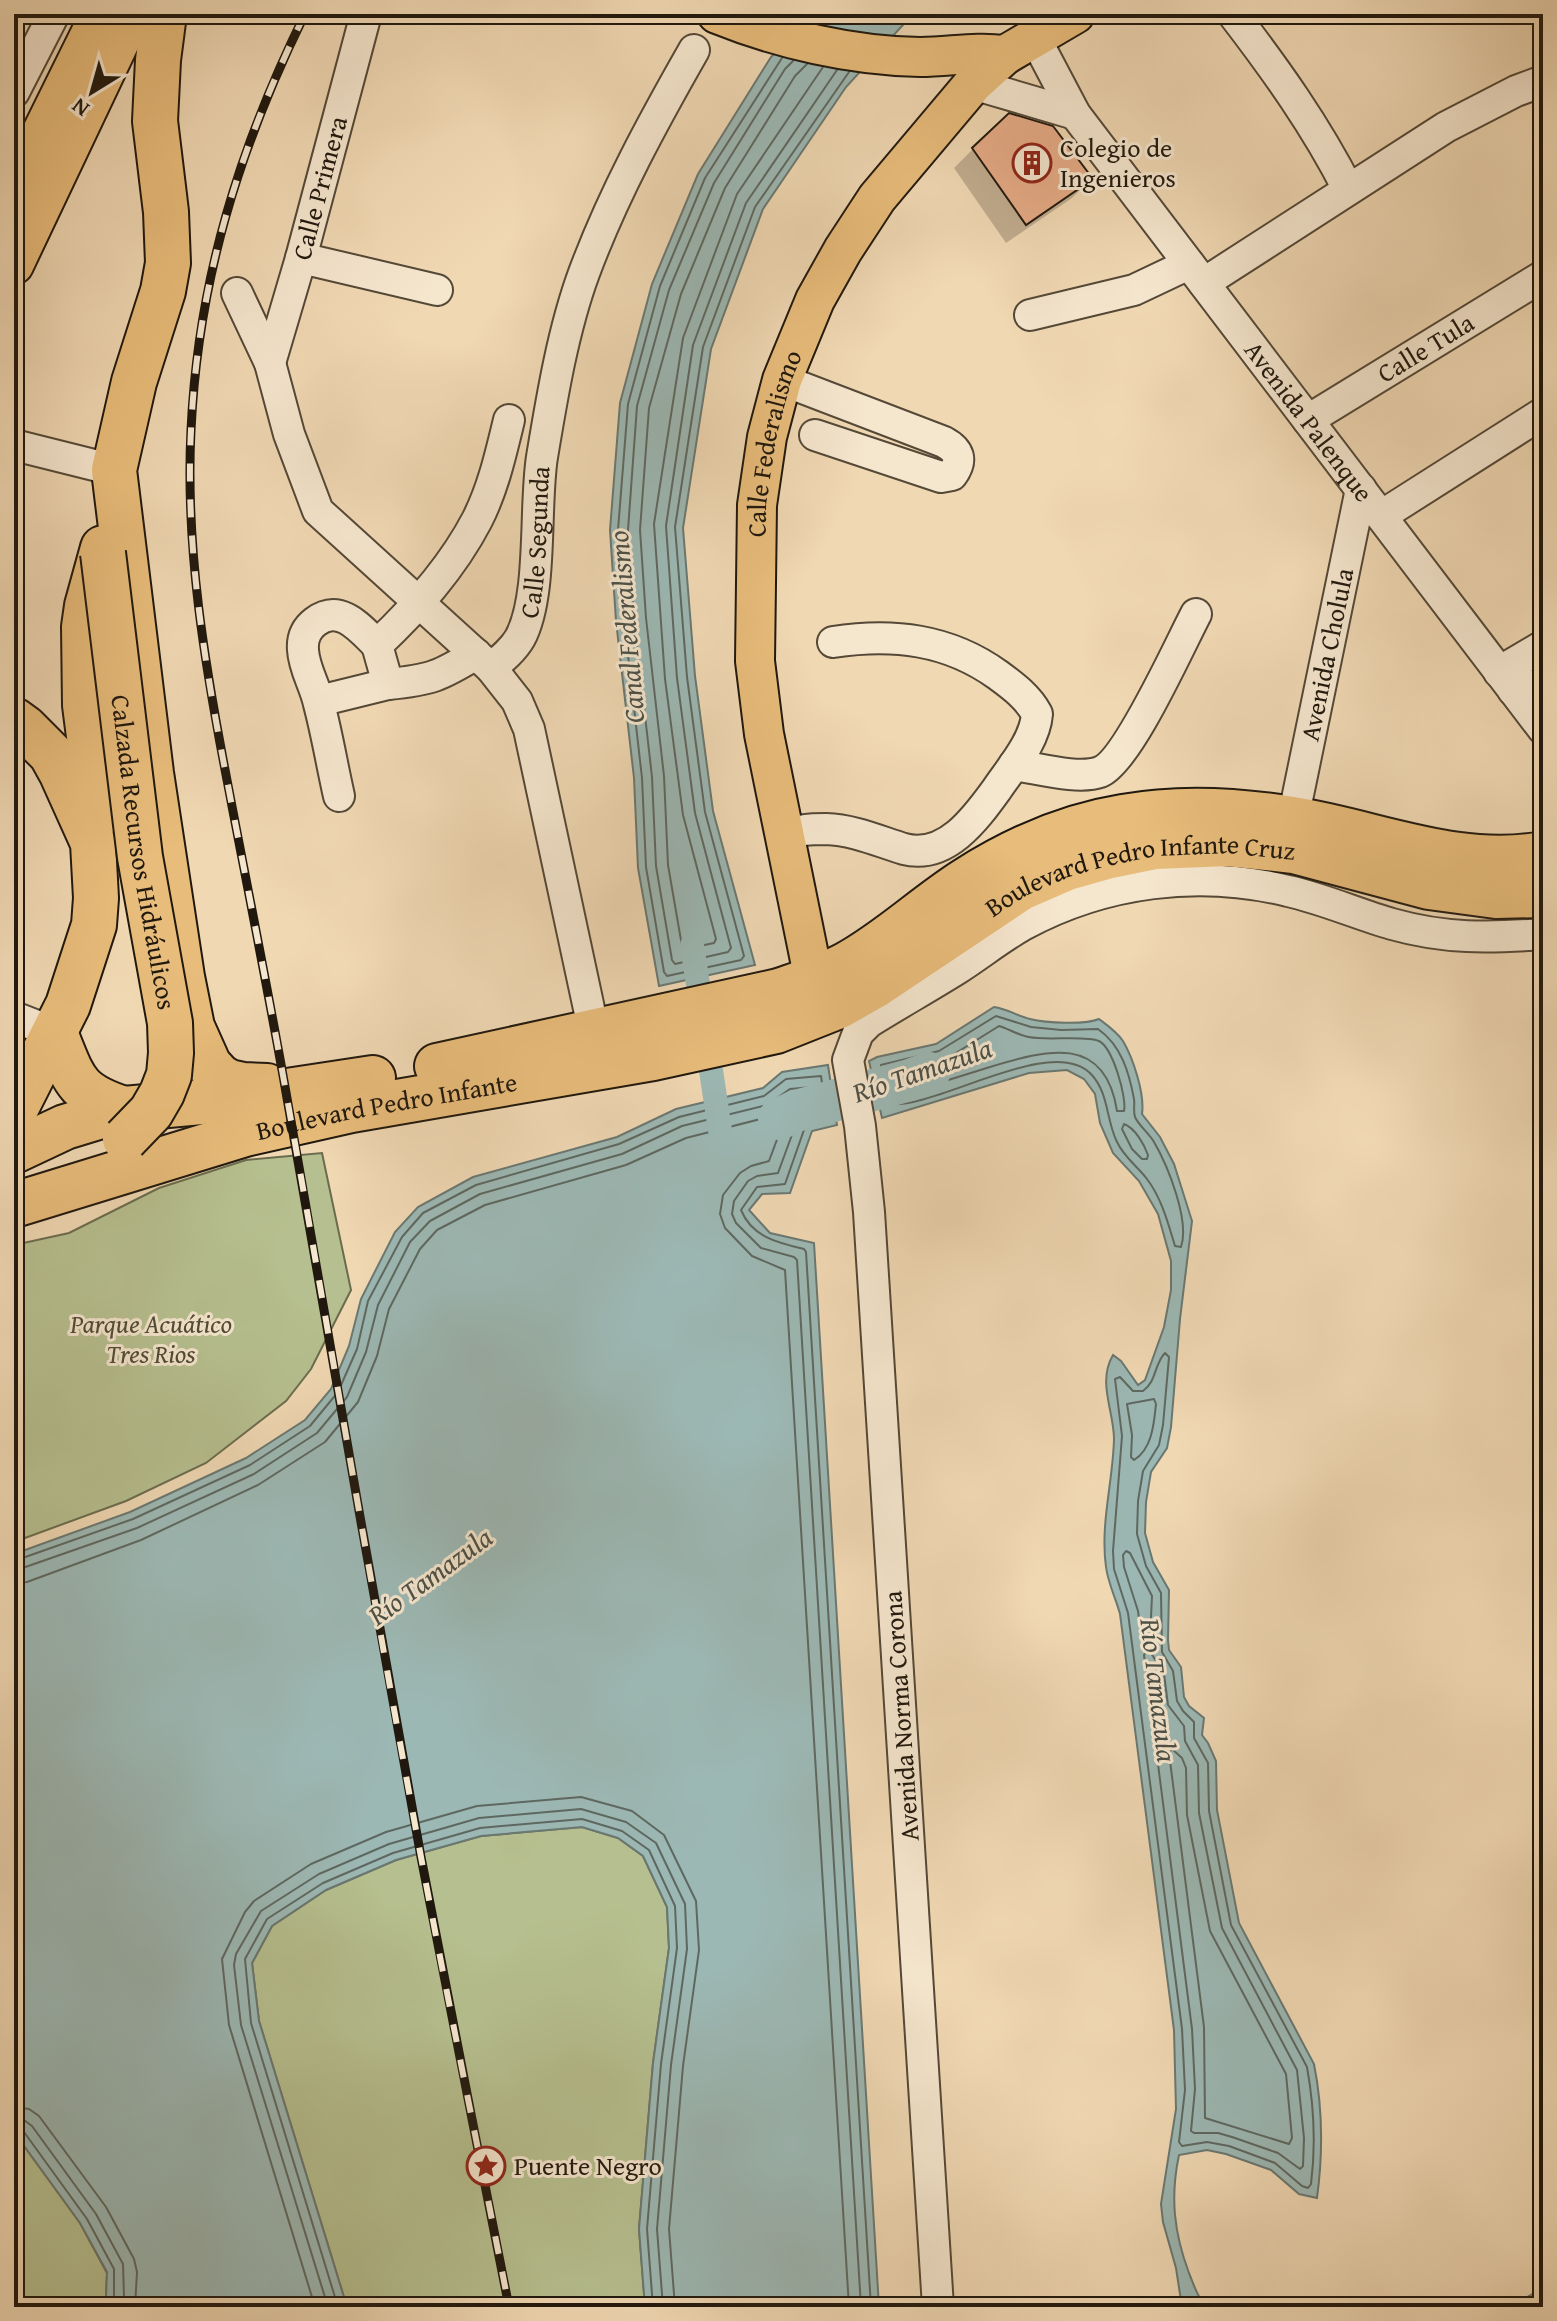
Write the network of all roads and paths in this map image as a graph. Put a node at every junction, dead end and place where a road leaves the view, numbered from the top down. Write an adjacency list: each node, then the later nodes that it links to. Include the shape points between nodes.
1 (54, 14): 13 (street)
2 (78, 14): 15 (main road)
3 (100, 14): 16 (main road)
4 (133, 14): 19 (main road)
5 (164, 14): 32 (highway, Calzada Recursos Hidráulicos, via 155,121 168,263)
6 (366, 14): 18 (street, Calle Primera)
7 (1075, 14): 11 (main road, Calle Federalismo)
8 (1233, 14): 17 (street, via 1293,93)
9 (723, 16): 11 (main road, via 780,36 857,51)
10 (694, 50): 41 (street, Calle Segunda, via 636,151 583,275 542,461 531,609 511,651)
11 (997, 57): 14 (street); 14 (street, Avenida Palenque); 26 (main road, Calle Federalismo, via 877,198 815,300)
12 (1543, 81): 17 (street, via 1446,127)
13 (14, 92)
14 (1075, 114): 20 (street, Avenida Palenque)
15 (14, 148)
16 (14, 188)
17 (1348, 189): 20 (street)
18 (301, 258): 22 (street); 25 (street, Calle Primera)
19 (14, 265)
20 (1196, 274): 24 (street); 29 (street, Avenida Palenque)
21 (1543, 276): 29 (street, Calle Tula)
22 (437, 290)
23 (237, 293): 25 (street)
24 (1030, 315)
25 (270, 363): 36 (street, via 318,511)
26 (782, 380): 30 (street, via 944,442 954,448 959,466 952,475 941,477); 52 (main road, Calle Federalismo, via 757,505 755,648 764,734)
27 (1543, 413): 34 (street)
28 (509, 420): 36 (street, via 478,518 442,576)
29 (1308, 420): 33 (street, Avenida Palenque)
30 (815, 435)
31 (14, 445): 32 (street)
32 (114, 470): 35 (highway, Calzada Recursos Hidráulicos); 63 (highway, Calzada Recursos Hidráulicos, via 182,977 192,1027 209,1065 229,1082 243,1085)
33 (1361, 489): 34 (street, Avenida Palenque); 51 (street, Avenida Cholula)
34 (1381, 516): 42 (street, Avenida Palenque)
35 (103, 542): 46 (highway, via 87,606); 65 (highway, Calzada Recursos Hidráulicos, bridge, via 140,857 170,1023 169,1075 162,1093)
36 (418, 602): 39 (street); 41 (street)
37 (1196, 614): 49 (street, via 1109,767 1088,775)
38 (833, 642): 49 (street, via 884,636 930,642 993,671 1037,714)
39 (377, 645): 44 (street); 45 (street, via 354,623 334,614 309,628 303,650)
40 (1543, 646): 42 (street)
41 (484, 661): 44 (street, Calle Segunda, via 426,681); 60 (street, via 517,701 529,729)
42 (1506, 681): 43 (street); 48 (street, Avenida Palenque)
43 (1543, 683)
44 (388, 684): 45 (street)
45 (319, 701): 50 (street)
46 (85, 705): 47 (highway, via 63,725 45,729); 53 (highway)
47 (20, 724): 53 (highway, via 51,754)
48 (1543, 729)
49 (1014, 765): 52 (street, via 968,826 938,846 908,850 836,830 795,831)
50 (339, 796)
51 (1293, 819): 54 (highway, Boulevard Pedro Infante Cruz, via 1482,858); 57 (highway, Boulevard Pedro Infante Cruz, via 1178,811 1072,829 1024,847 966,880 848,964)
52 (785, 837): 57 (main road, Calle Federalismo)
53 (93, 843): 61 (highway, via 94,925)
54 (1543, 854)
55 (1543, 895): 58 (highway, Boulevard Pedro Infante Cruz, via 1496,896 1429,887 1283,850 1228,844 1155,847 1067,868 1021,888 876,985 813,1017)
56 (1543, 934): 70 (street, Avenida Norma Corona, via 1440,934 1247,883 1143,883 1063,907 1023,926 858,1033 848,1060 869,1212)
57 (814, 980): 58 (highway, Boulevard Pedro Infante Cruz, via 779,991)
58 (766, 1013): 62 (highway, Boulevard Pedro Infante)
59 (14, 1017): 61 (street)
60 (594, 1032): 62 (highway, Boulevard Pedro Infante); 63 (highway, Boulevard Pedro Infante)
61 (55, 1033): 64 (highway); 65 (highway, via 76,1082 99,1101)
62 (648, 1039): 65 (highway, Boulevard Pedro Infante, via 245,1134)
63 (397, 1074): 65 (highway, Boulevard Pedro Infante, via 234,1099)
64 (14, 1112)
65 (124, 1141): 66 (highway, Boulevard Pedro Infante, via 65,1127); 67 (highway, via 82,1162); 68 (highway, Boulevard Pedro Infante); 69 (highway)
66 (14, 1151)
67 (14, 1183)
68 (14, 1205)
69 (14, 1232)
70 (938, 2307)

